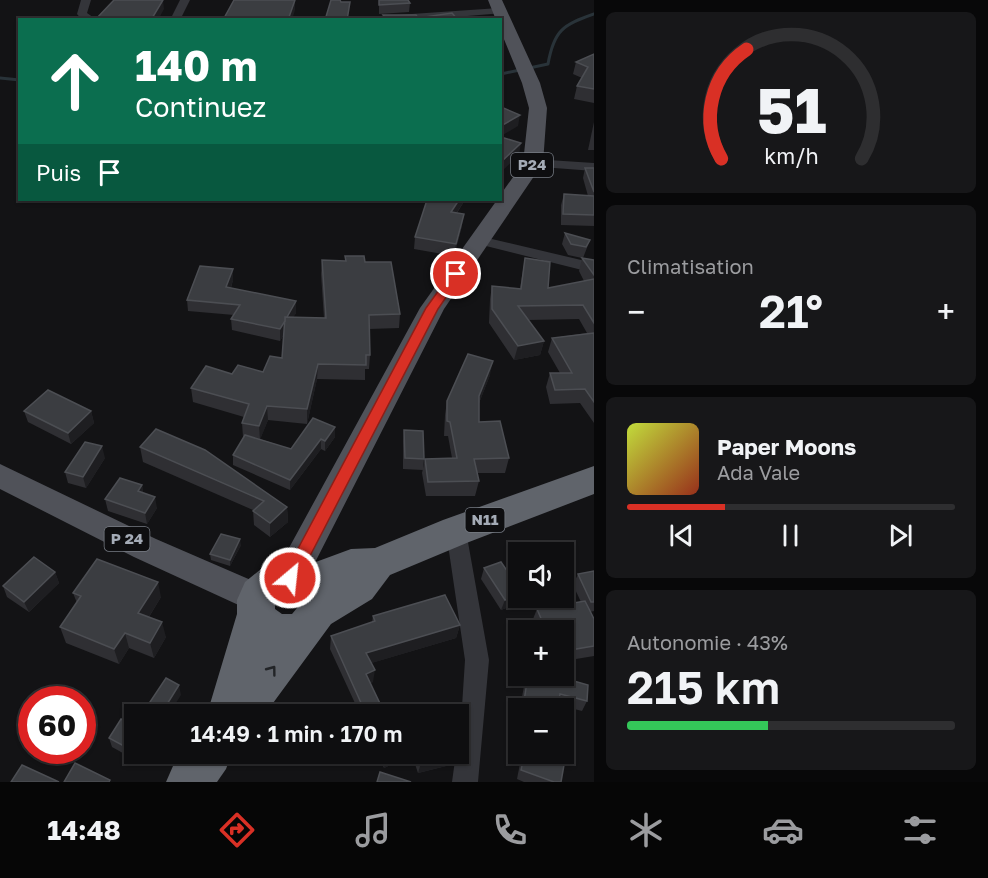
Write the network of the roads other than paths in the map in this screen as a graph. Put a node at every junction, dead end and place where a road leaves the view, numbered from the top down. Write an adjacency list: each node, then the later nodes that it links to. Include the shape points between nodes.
1 (86, 0): 4 (street, via 82,14)
2 (185, 0): 5 (street)
3 (497, 6): 6 (street); 7 (main road, P24, via 538,108)
4 (89, 18)
5 (176, 18)
6 (386, 18)
7 (534, 163): 8 (street); 9 (main road, P24)
8 (594, 167)
9 (479, 240): 10 (street); 14 (main road, P24, via 432,308)
10 (594, 268)
11 (0, 476): 15 (main road, P 24)
12 (589, 488): 13 (highway, N11)
13 (456, 531): 14 (highway, N11, via 377,564 358,586); 20 (street, via 477,660)
14 (304, 600): 15 (highway, via 273,580 260,591); 15 (highway, via 296,631 277,632 266,626); 17 (highway, one-way to 14)
15 (257, 605): 16 (highway)
16 (232, 704)
17 (246, 704)
18 (202, 764): 19 (highway)
19 (189, 782)
20 (465, 782)

